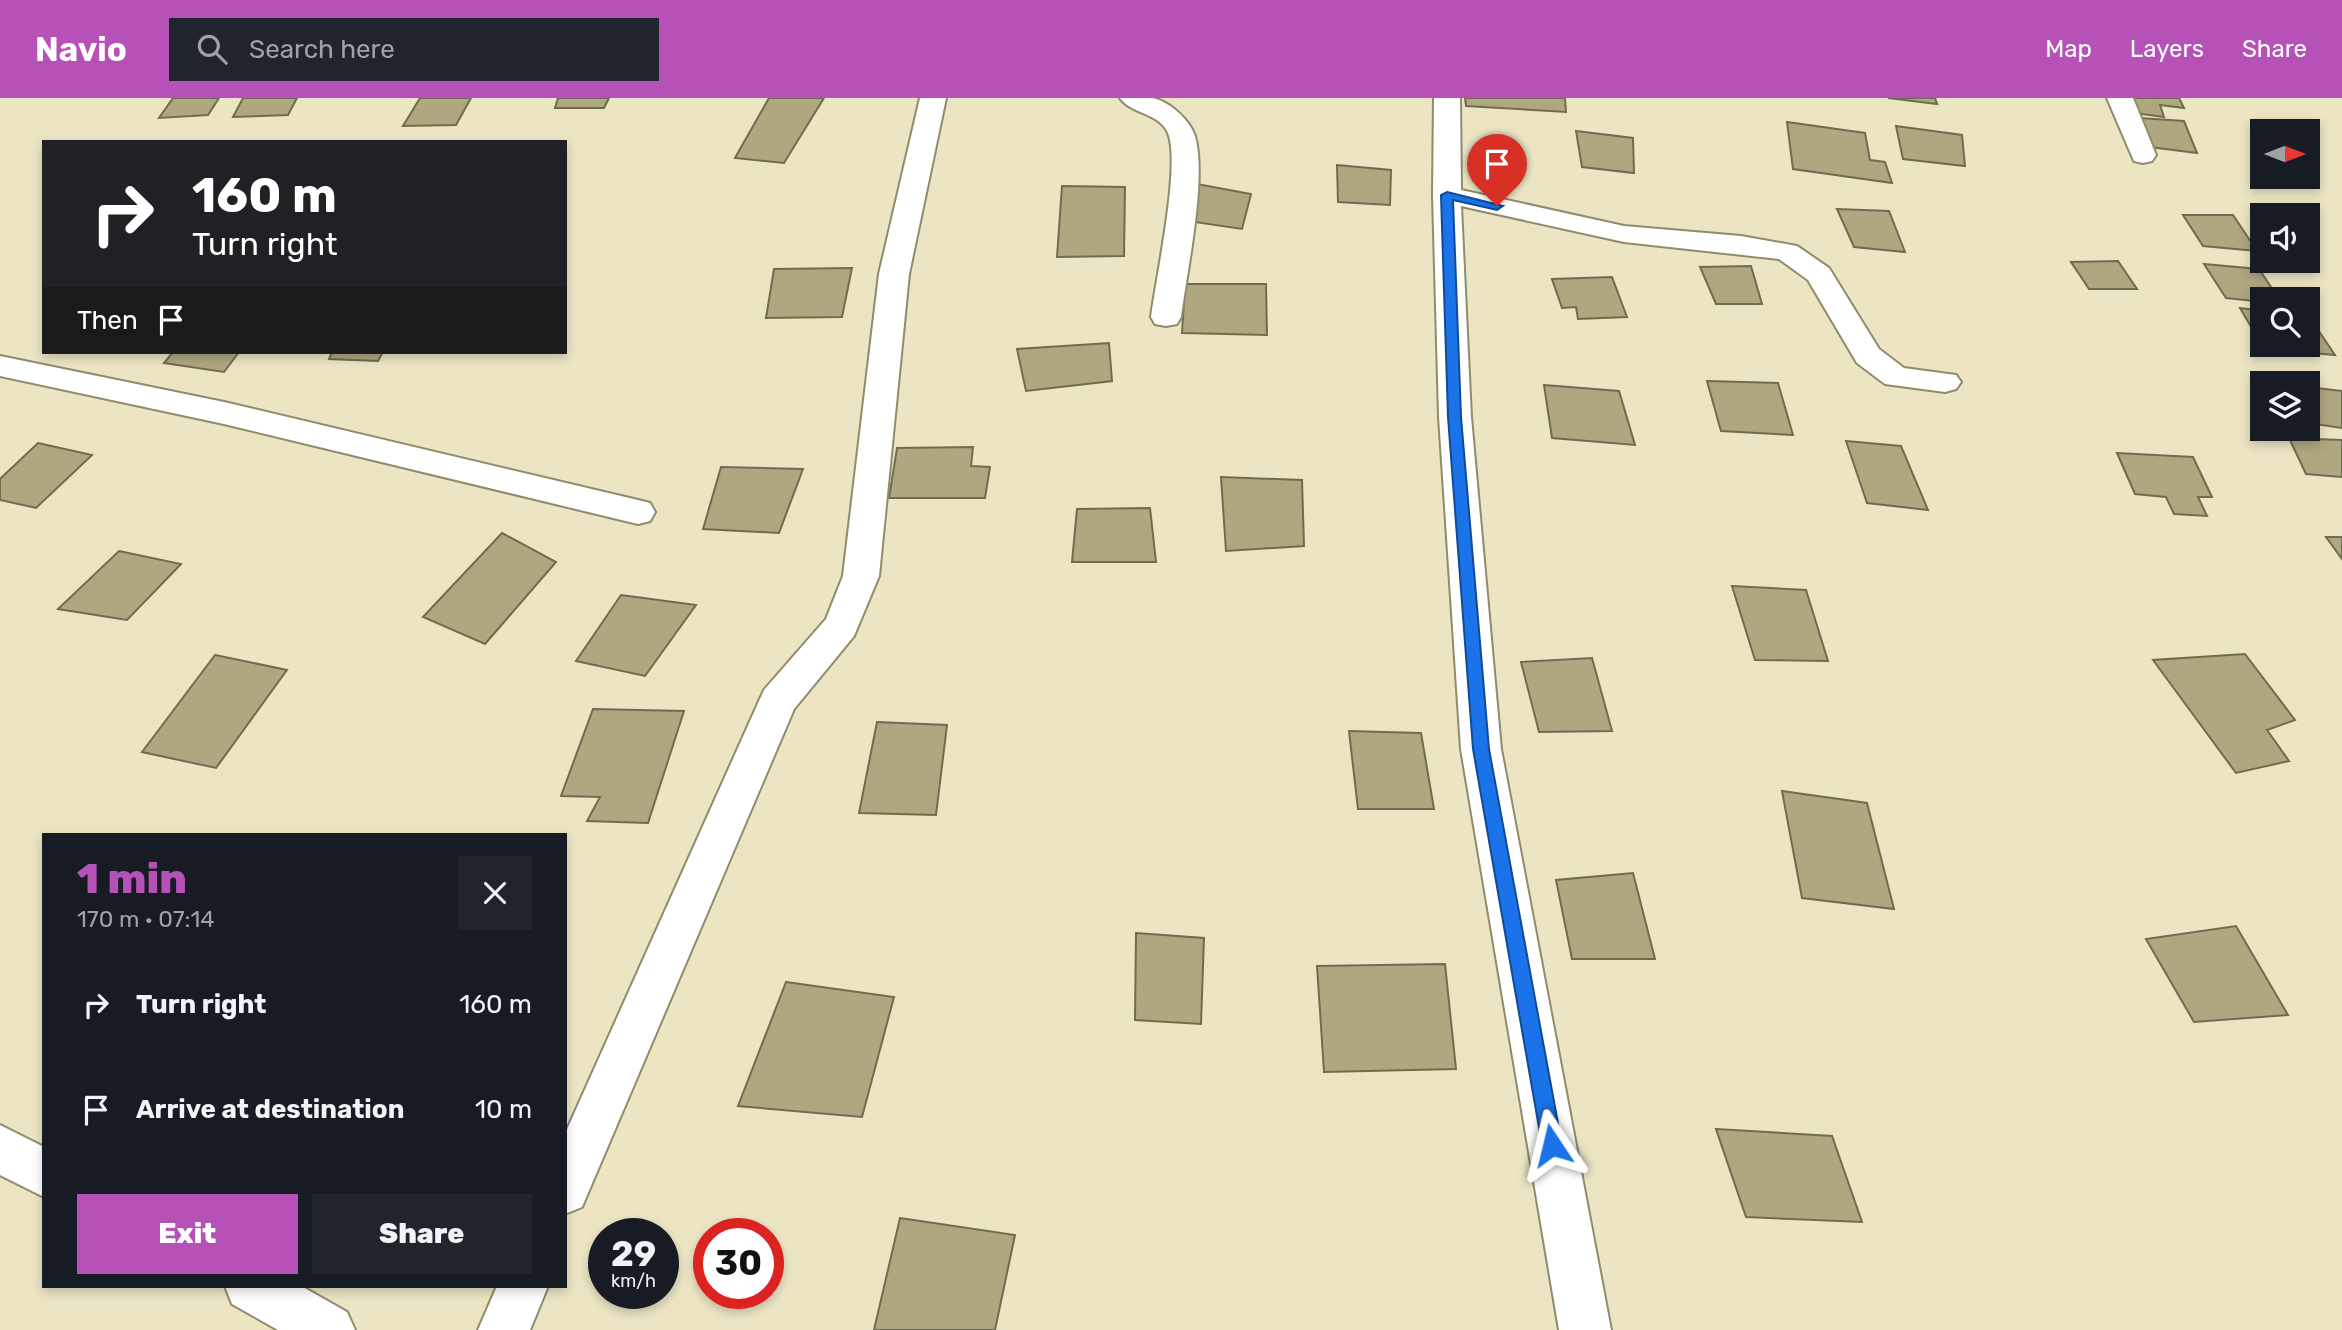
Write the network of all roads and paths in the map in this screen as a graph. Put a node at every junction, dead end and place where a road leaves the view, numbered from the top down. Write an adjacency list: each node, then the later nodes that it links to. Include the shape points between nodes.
1 (933, 98): 13 (street, via 894,275 861,576 841,626 778,701)
2 (1133, 98): 7 (street, via 1164,114 1181,132 1186,166)
3 (1447, 98): 6 (street)
4 (2120, 98): 5 (street)
5 (2143, 155)
6 (1447, 195): 9 (street, via 1624,234 1787,252 1819,274 1868,356 1896,377); 18 (street, via 1455,417 1481,749)
7 (1166, 317)
8 (0, 366): 10 (street, via 224,413)
9 (1945, 382)
10 (638, 512)
11 (0, 1149): 12 (street)
12 (42, 1172)
13 (567, 1184)
14 (254, 1288): 16 (street)
15 (522, 1288): 17 (street)
16 (329, 1330)
17 (504, 1330)
18 (1585, 1330)

